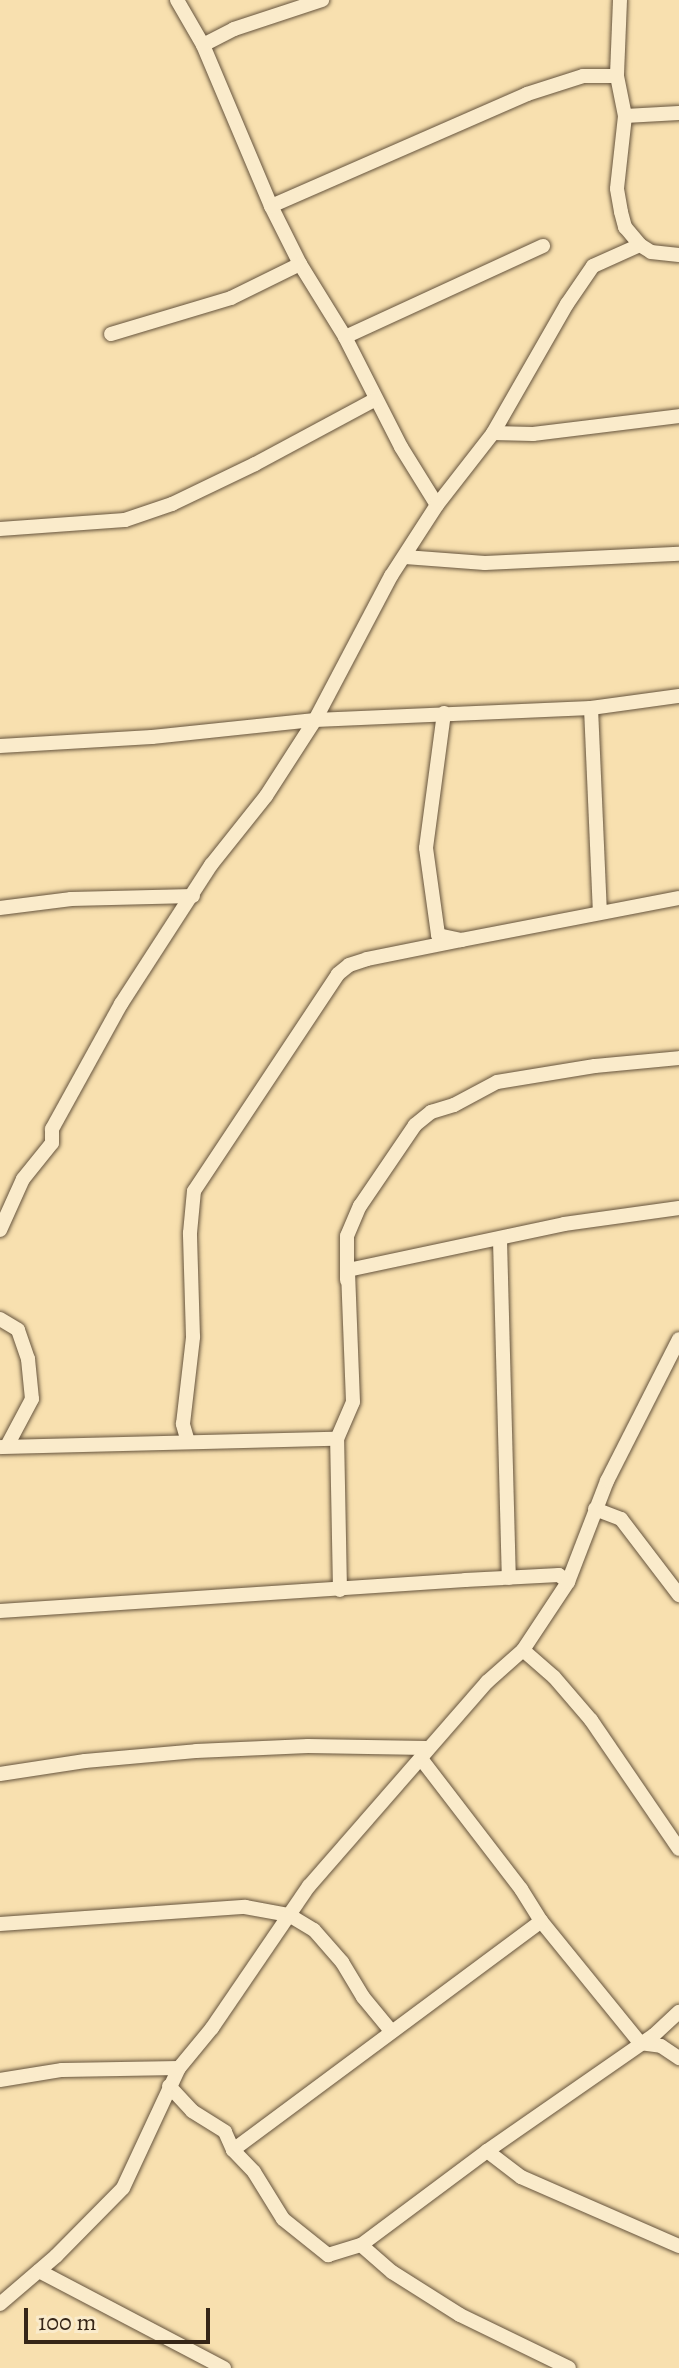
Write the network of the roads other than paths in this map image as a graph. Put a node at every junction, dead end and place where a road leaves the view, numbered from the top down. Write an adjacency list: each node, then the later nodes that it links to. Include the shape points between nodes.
1 (177, 0): 4 (street)
2 (322, 0): 4 (street, via 234,29)
3 (620, 0): 5 (street)
4 (203, 45): 8 (street)
5 (617, 76): 7 (street); 8 (street, via 583,76 527,94)
6 (679, 113): 7 (street)
7 (625, 116): 9 (street, via 617,189 625,227)
8 (271, 206): 12 (street)
9 (640, 245): 11 (street, via 651,252); 17 (street, via 593,266)
10 (543, 246): 14 (street)
11 (679, 255)
12 (300, 264): 13 (street, via 231,298); 14 (street)
13 (111, 334)
14 (345, 337): 15 (street)
15 (376, 399): 18 (street); 19 (street, via 172,504 125,520)
16 (679, 416): 17 (street, via 547,433)
17 (493, 433): 18 (street)
18 (437, 505): 21 (street)
19 (0, 529)
20 (679, 554): 21 (street, via 485,563)
21 (405, 557): 25 (street)
22 (679, 696): 23 (street)
23 (591, 708): 24 (street); 30 (street)
24 (444, 713): 25 (street); 31 (street, via 426,848 434,927 438,935)
25 (315, 720): 26 (street); 27 (street)
26 (0, 746)
27 (193, 896): 29 (street, via 71,899); 34 (street, via 121,1004 52,1129 52,1143 23,1179)
28 (679, 898): 30 (street)
29 (0, 908)
30 (600, 911): 31 (street)
31 (461, 940): 40 (street, via 367,959 338,974 194,1191 193,1337 183,1424)
32 (679, 1058): 36 (street, via 497,1082 431,1112 415,1125 360,1206 347,1236)
33 (679, 1208): 35 (street, via 564,1224)
34 (0, 1230)
35 (500, 1240): 36 (street, via 348,1270); 43 (street)
36 (347, 1285): 39 (street, via 353,1402)
37 (0, 1319): 41 (street, via 18,1330 28,1359 32,1399)
38 (677, 1347): 42 (street)
39 (337, 1439): 40 (street); 45 (street)
40 (188, 1442): 41 (street)
41 (3, 1446)
42 (595, 1509): 44 (street); 46 (street, via 621,1519)
43 (509, 1578): 44 (street, via 559,1575); 45 (street)
44 (568, 1582): 48 (street)
45 (340, 1590): 47 (street)
46 (679, 1595)
47 (0, 1611)
48 (523, 1650): 49 (street, via 487,1682); 51 (street, via 591,1720)
49 (424, 1754): 50 (street, via 308,1746 196,1751); 52 (street, via 360,1824); 53 (street)
50 (0, 1774)
51 (679, 1849)
52 (289, 1915): 54 (street, via 245,1907); 56 (street, via 314,1930); 59 (street)
53 (541, 1921): 56 (street); 57 (street)
54 (0, 1924)
55 (679, 2012): 57 (street)
56 (392, 2032): 62 (street)
57 (640, 2043): 58 (street, via 661,2046); 63 (street)
58 (679, 2058)
59 (179, 2068): 60 (street, via 62,2070); 61 (street)
60 (0, 2080)
61 (169, 2086): 62 (street, via 192,2111 225,2132); 66 (street, via 123,2188)
62 (233, 2150): 64 (street, via 254,2172 283,2219 328,2255)
63 (487, 2151): 64 (street); 65 (street, via 521,2177)
64 (361, 2245): 69 (street, via 392,2272 460,2315)
65 (679, 2246)
66 (39, 2271): 67 (street); 68 (street)
67 (0, 2304)
68 (224, 2368)
69 (569, 2368)

